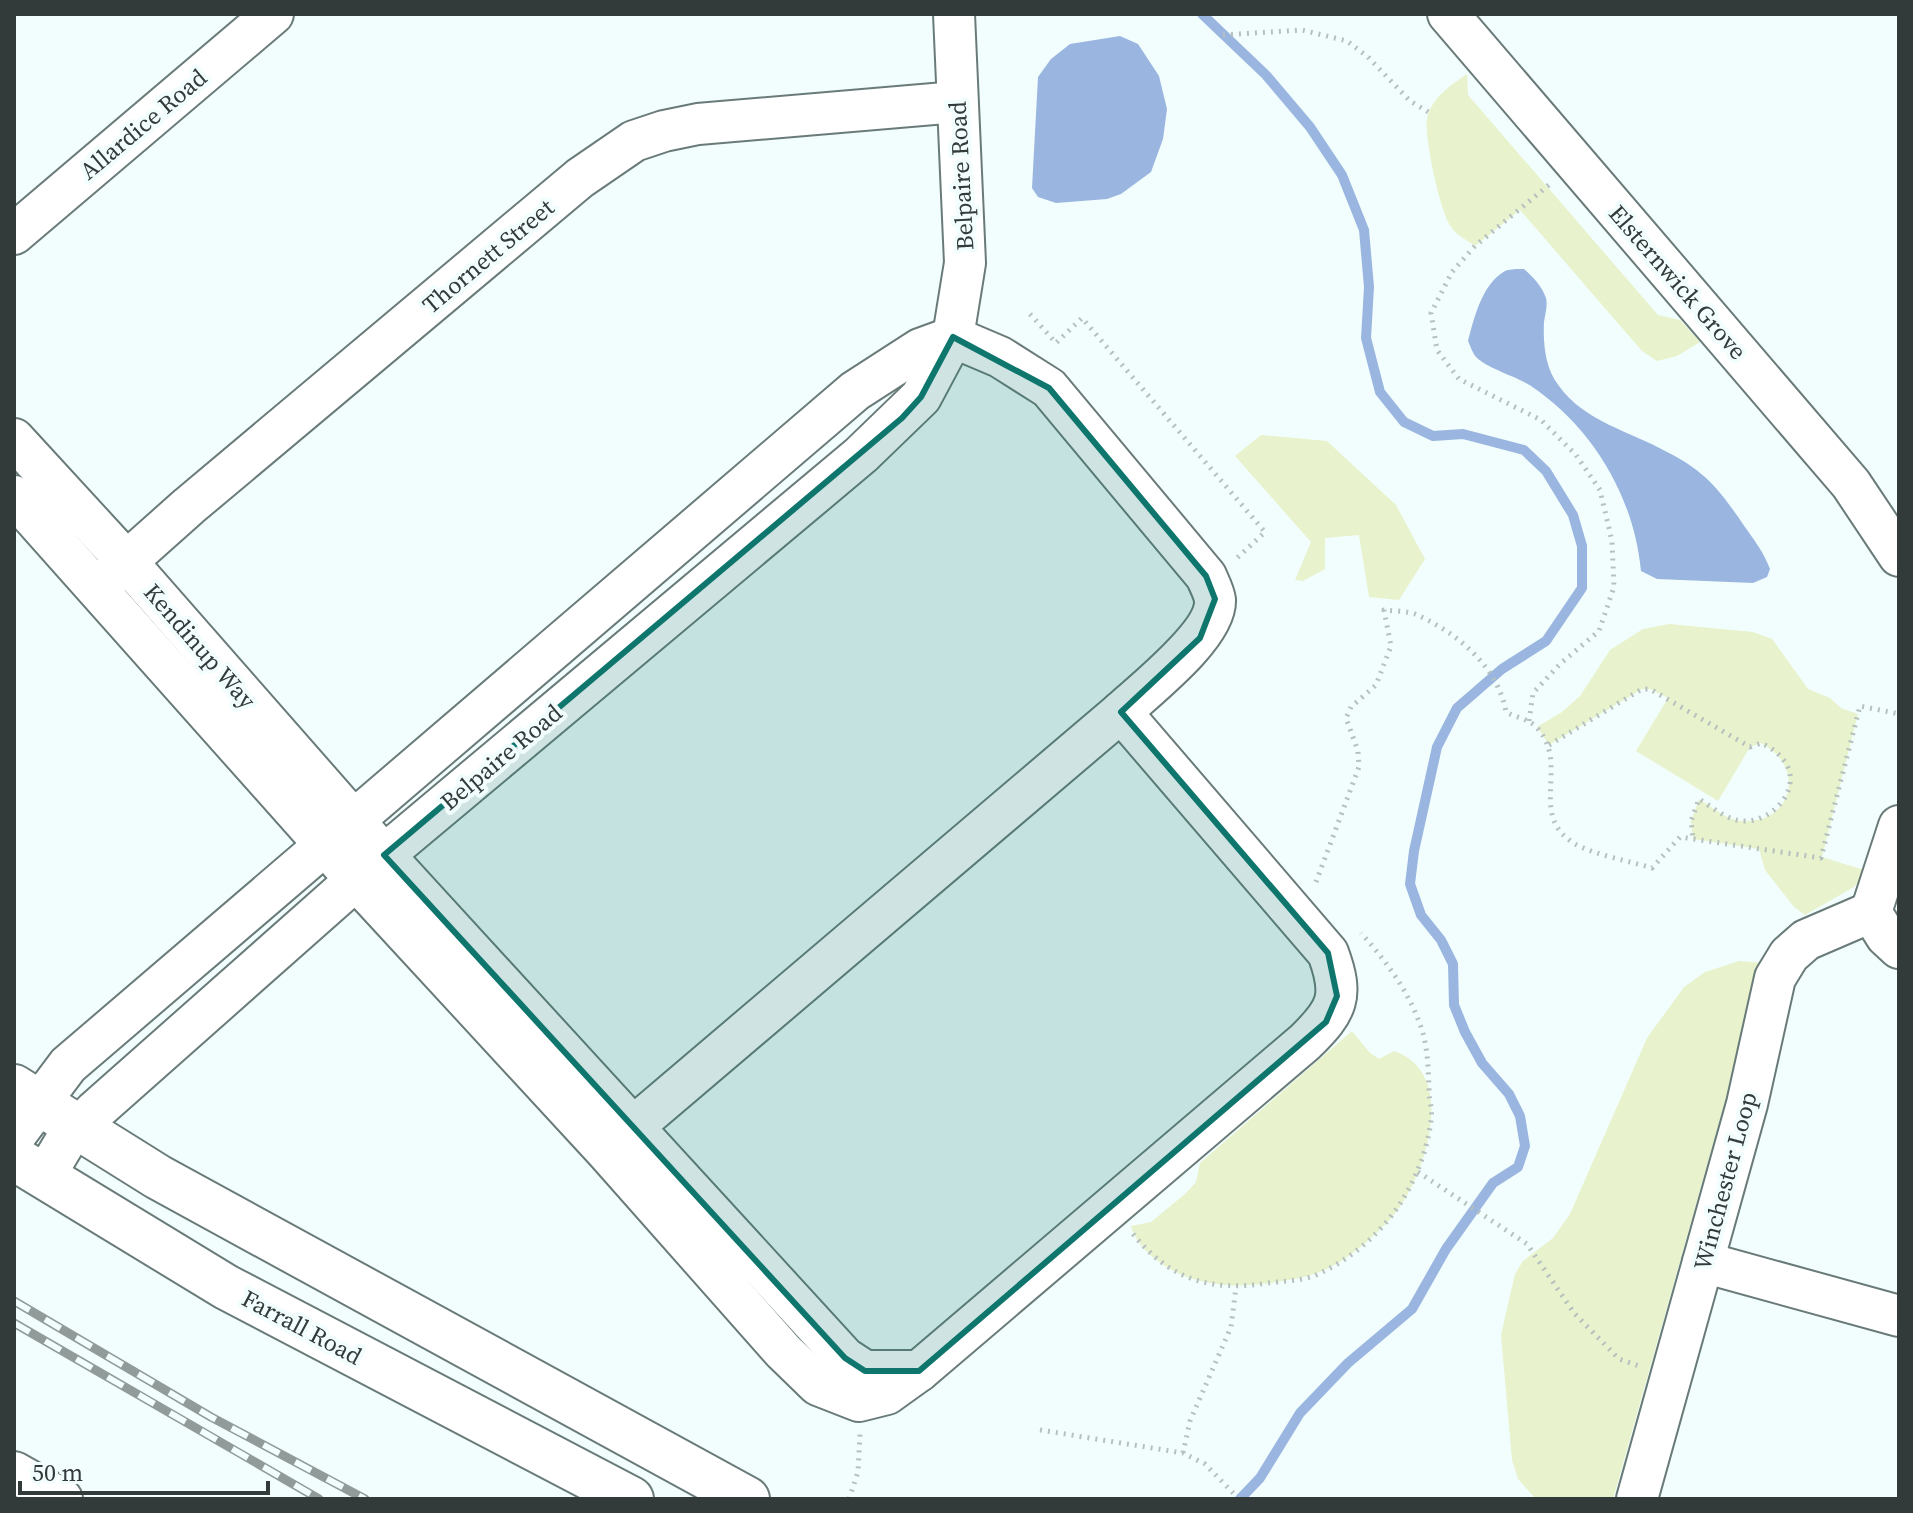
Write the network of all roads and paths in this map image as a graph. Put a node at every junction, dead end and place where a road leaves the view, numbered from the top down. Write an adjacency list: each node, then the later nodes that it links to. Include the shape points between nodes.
1 (273, 14): 8 (street, Allardice Road)
2 (954, 14): 5 (street, Belpaire Road)
3 (1448, 14): 7 (street, Elsternwick Grove)
4 (1223, 35): 6 (path, via 1302,30 1347,41 1410,101)
5 (957, 102): 9 (street, Belpaire Road, via 965,263); 13 (street, Thornett Street, via 698,124 634,141 580,178)
6 (1430, 113)
7 (1575, 162): 12 (street, Elsternwick Grove, via 1851,484); 18 (path, via 1475,246 1452,272 1431,313 1437,350 1459,379 1541,420 1576,455 1600,490 1612,541 1614,587 1599,631 1533,693)
8 (14, 234)
9 (953, 337): 16 (street, via 1000,357 1049,388 1206,576 1215,599 1212,618 1200,638); 21 (street, Belpaire Road, via 920,349 855,391); 23 (street, Belpaire Road, via 921,397 861,455)
10 (16, 444): 13 (street, Kendinup Way)
11 (14, 496): 14 (street, Kendinup Way)
12 (1899, 556)
13 (127, 562): 14 (street, Thornett Street); 15 (street, Kendinup Way)
14 (97, 588): 15 (street, Kendinup Way)
15 (230, 708): 21 (street, Kendinup Way)
16 (1121, 712): 30 (street); 30 (street, Kendinup Way, via 1328,953 1337,996 1326,1022 1305,1042 919,1371 887,1394 859,1401 818,1385 783,1351)
17 (1899, 714): 22 (path, via 1860,706 1821,858)
18 (1529, 721): 19 (path); 24 (path, via 1506,712 1503,693 1464,643 1413,613 1384,610 1391,646 1376,685 1346,718 1359,767)
19 (1549, 745): 22 (path, via 1551,818 1577,845 1652,868 1680,837); 22 (path, via 1650,689 1750,747 1761,743 1786,763 1786,797 1775,811 1743,821 1699,799 1691,821)
20 (1899, 826): 25 (street)
21 (338, 832): 23 (street, Kendinup Way); 28 (street, Belpaire Road)
22 (1693, 839)
23 (370, 868): 29 (street, Belpaire Road); 30 (street, Kendinup Way)
24 (1314, 887)
25 (1871, 912): 27 (street); 34 (street, Winchester Loop, via 1806,940 1775,978)
26 (1360, 931): 32 (path, via 1406,994 1429,1055 1432,1117)
27 (1899, 948)
28 (22, 1109): 29 (main road, Farrall Road)
29 (79, 1128): 31 (street, Belpaire Road); 36 (main road, Farrall Road)
30 (620, 1139)
31 (29, 1168): 43 (main road, Farrall Road, via 226,1287)
32 (1418, 1172): 35 (path, via 1401,1205 1350,1255 1314,1276); 38 (path, via 1527,1244 1574,1313 1619,1359)
33 (1131, 1226): 35 (path, via 1133,1235 1169,1270)
34 (1703, 1262): 37 (street); 48 (street, Winchester Loop)
35 (1236, 1287): 41 (path, via 1231,1327 1190,1421)
36 (408, 1313): 43 (main road, Farrall Road, via 450,1359 596,1441 608,1454); 45 (main road, Farrall Road)
37 (1899, 1316)
38 (1647, 1369)
39 (1040, 1430): 41 (path)
40 (860, 1432): 46 (path, via 858,1472)
41 (1183, 1453): 47 (path, via 1205,1464)
42 (14, 1472): 44 (street)
43 (614, 1490)
44 (62, 1499)
45 (747, 1499)
46 (849, 1499)
47 (1239, 1499)
48 (1637, 1499)

